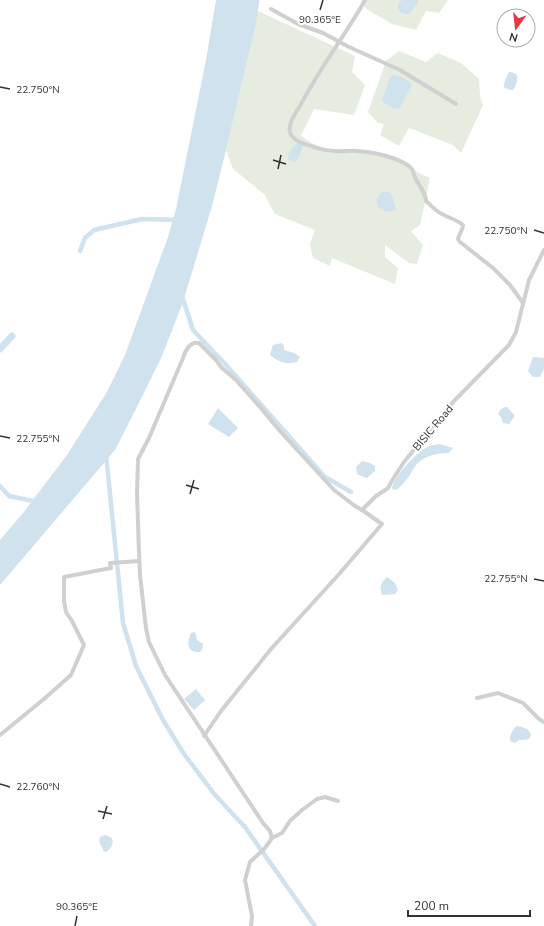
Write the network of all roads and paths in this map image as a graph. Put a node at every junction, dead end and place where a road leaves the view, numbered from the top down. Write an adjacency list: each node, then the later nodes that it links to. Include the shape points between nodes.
1 (365, 0): 3 (street)
2 (271, 9): 3 (street)
3 (339, 42): 4 (street, via 400,70); 6 (street, via 291,122 291,136 305,144 333,151 358,151 382,155 398,160 411,169 426,202 434,210 463,225 458,239 460,242 494,268)
4 (456, 104)
5 (544, 250): 6 (street, BISIC Road, via 529,280)
6 (523, 303): 7 (street, BISIC Road, via 516,332 509,345 454,401 404,462 388,488)
7 (362, 510): 8 (street, via 334,490 236,380 195,342 184,353 138,459); 12 (street, via 382,524 271,649)
8 (139, 561): 11 (street, via 110,563 111,568 64,577 66,612 84,645 71,675); 12 (street, via 149,642 164,675)
9 (477, 698): 10 (street, via 498,692 524,704)
10 (544, 722)
11 (0, 736)
12 (204, 736): 14 (street, via 270,831)
13 (338, 801): 14 (street, via 325,797 317,799 290,821 282,833)
14 (272, 838): 15 (street, via 250,862 245,880 252,916)
15 (251, 926)

